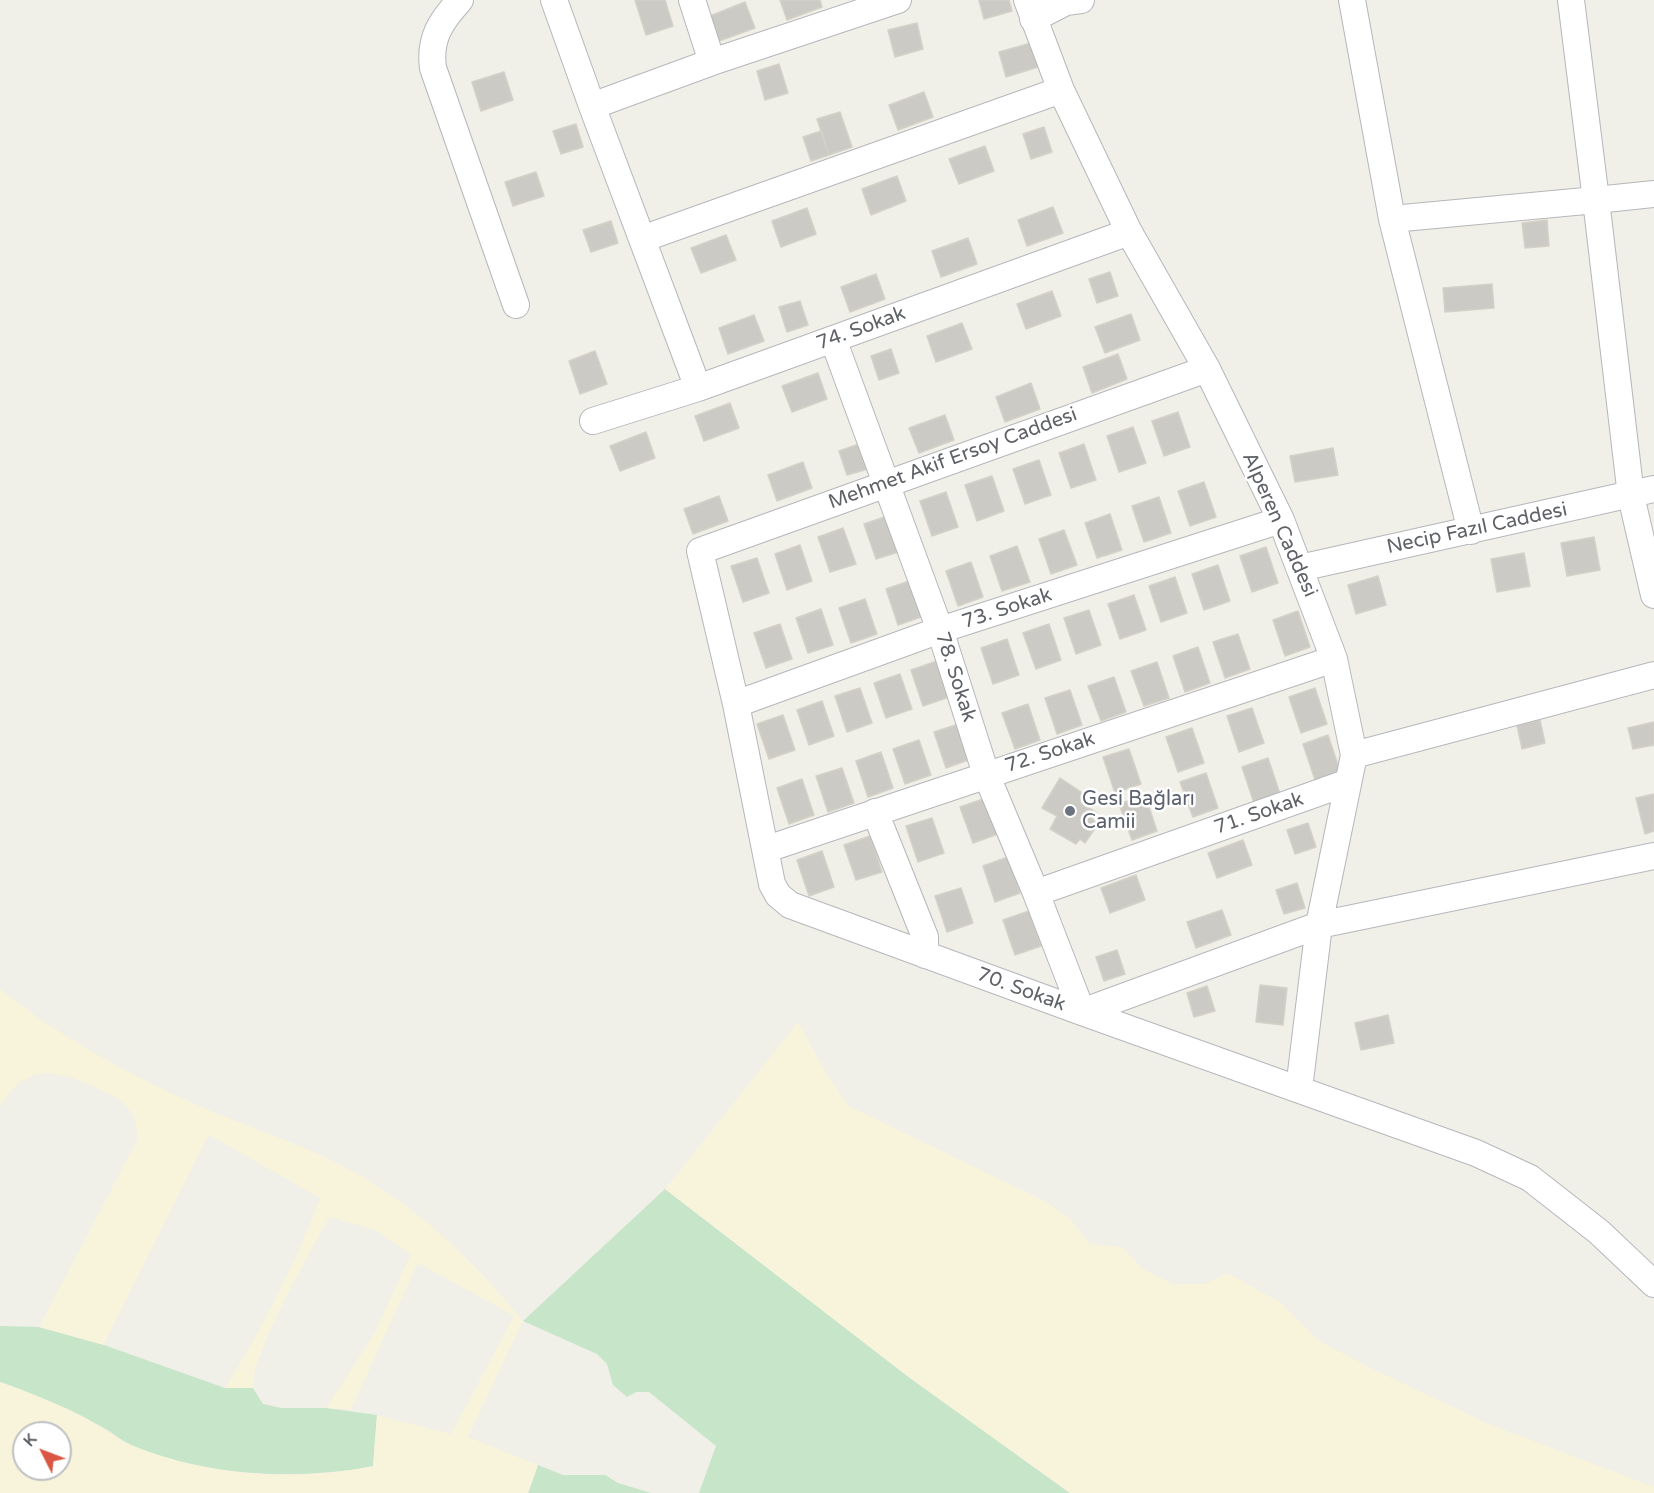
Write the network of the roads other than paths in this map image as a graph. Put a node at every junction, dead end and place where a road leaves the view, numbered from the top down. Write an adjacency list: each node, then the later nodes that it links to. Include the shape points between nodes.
1 (460, 0): 18 (street, via 435,34 433,68)
2 (554, 0): 12 (street)
3 (692, 0): 10 (street)
4 (898, 0): 8 (street)
5 (1081, 0): 9 (street)
6 (1352, 0): 15 (street)
7 (1571, 0): 14 (street)
8 (844, 9): 10 (street)
9 (1030, 9): 11 (street, Alperen Caddesi)
10 (712, 62): 12 (street)
11 (1061, 90): 16 (street, Alperen Caddesi); 17 (street)
12 (592, 106): 17 (street)
13 (1654, 194): 14 (street)
14 (1596, 200): 15 (street); 24 (street)
15 (1392, 219): 26 (street)
16 (1129, 232): 19 (street, 74. Sokak); 20 (street, Alperen Caddesi)
17 (642, 239): 21 (street)
18 (516, 305)
19 (833, 339): 21 (street, 74. Sokak); 23 (street, 78. Sokak)
20 (1207, 369): 23 (street, Mehmet Akif Ersoy Caddesi); 25 (street, Alperen Caddesi)
21 (698, 388): 22 (street, 74. Sokak)
22 (592, 421)
23 (886, 483): 29 (street, 78. Sokak); 32 (street, Mehmet Akif Ersoy Caddesi, via 700,551)
24 (1643, 492): 26 (street, Necip Fazıl Caddesi); 28 (street)
25 (1281, 520): 27 (street, Alperen Caddesi); 29 (street, 73. Sokak)
26 (1471, 531): 27 (street, Necip Fazıl Caddesi)
27 (1300, 568): 30 (street, Alperen Caddesi)
28 (1654, 595)
29 (940, 630): 32 (street, 73. Sokak); 34 (street, 78. Sokak)
30 (1334, 659): 33 (street, Alperen Caddesi); 34 (street, 72. Sokak)
31 (1654, 675): 33 (street)
32 (736, 704): 37 (street)
33 (1354, 755): 35 (street, Alperen Caddesi)
34 (986, 774): 36 (street, 72. Sokak); 39 (street, 78. Sokak)
35 (1346, 783): 39 (street, 71. Sokak); 40 (street, Alperen Caddesi)
36 (875, 812): 37 (street, 72. Sokak); 41 (street, via 925,937)
37 (767, 849): 41 (street, 70. Sokak, via 774,890 790,905)
38 (1654, 856): 40 (street, 70. Sokak)
39 (1036, 893): 42 (street, 78. Sokak)
40 (1319, 925): 42 (street, 70. Sokak); 43 (street, Alperen Caddesi)
41 (925, 955): 42 (street, 70. Sokak)
42 (1082, 1012): 43 (street)
43 (1299, 1089): 44 (street, via 1476,1153 1530,1178 1599,1232)
44 (1654, 1284)

